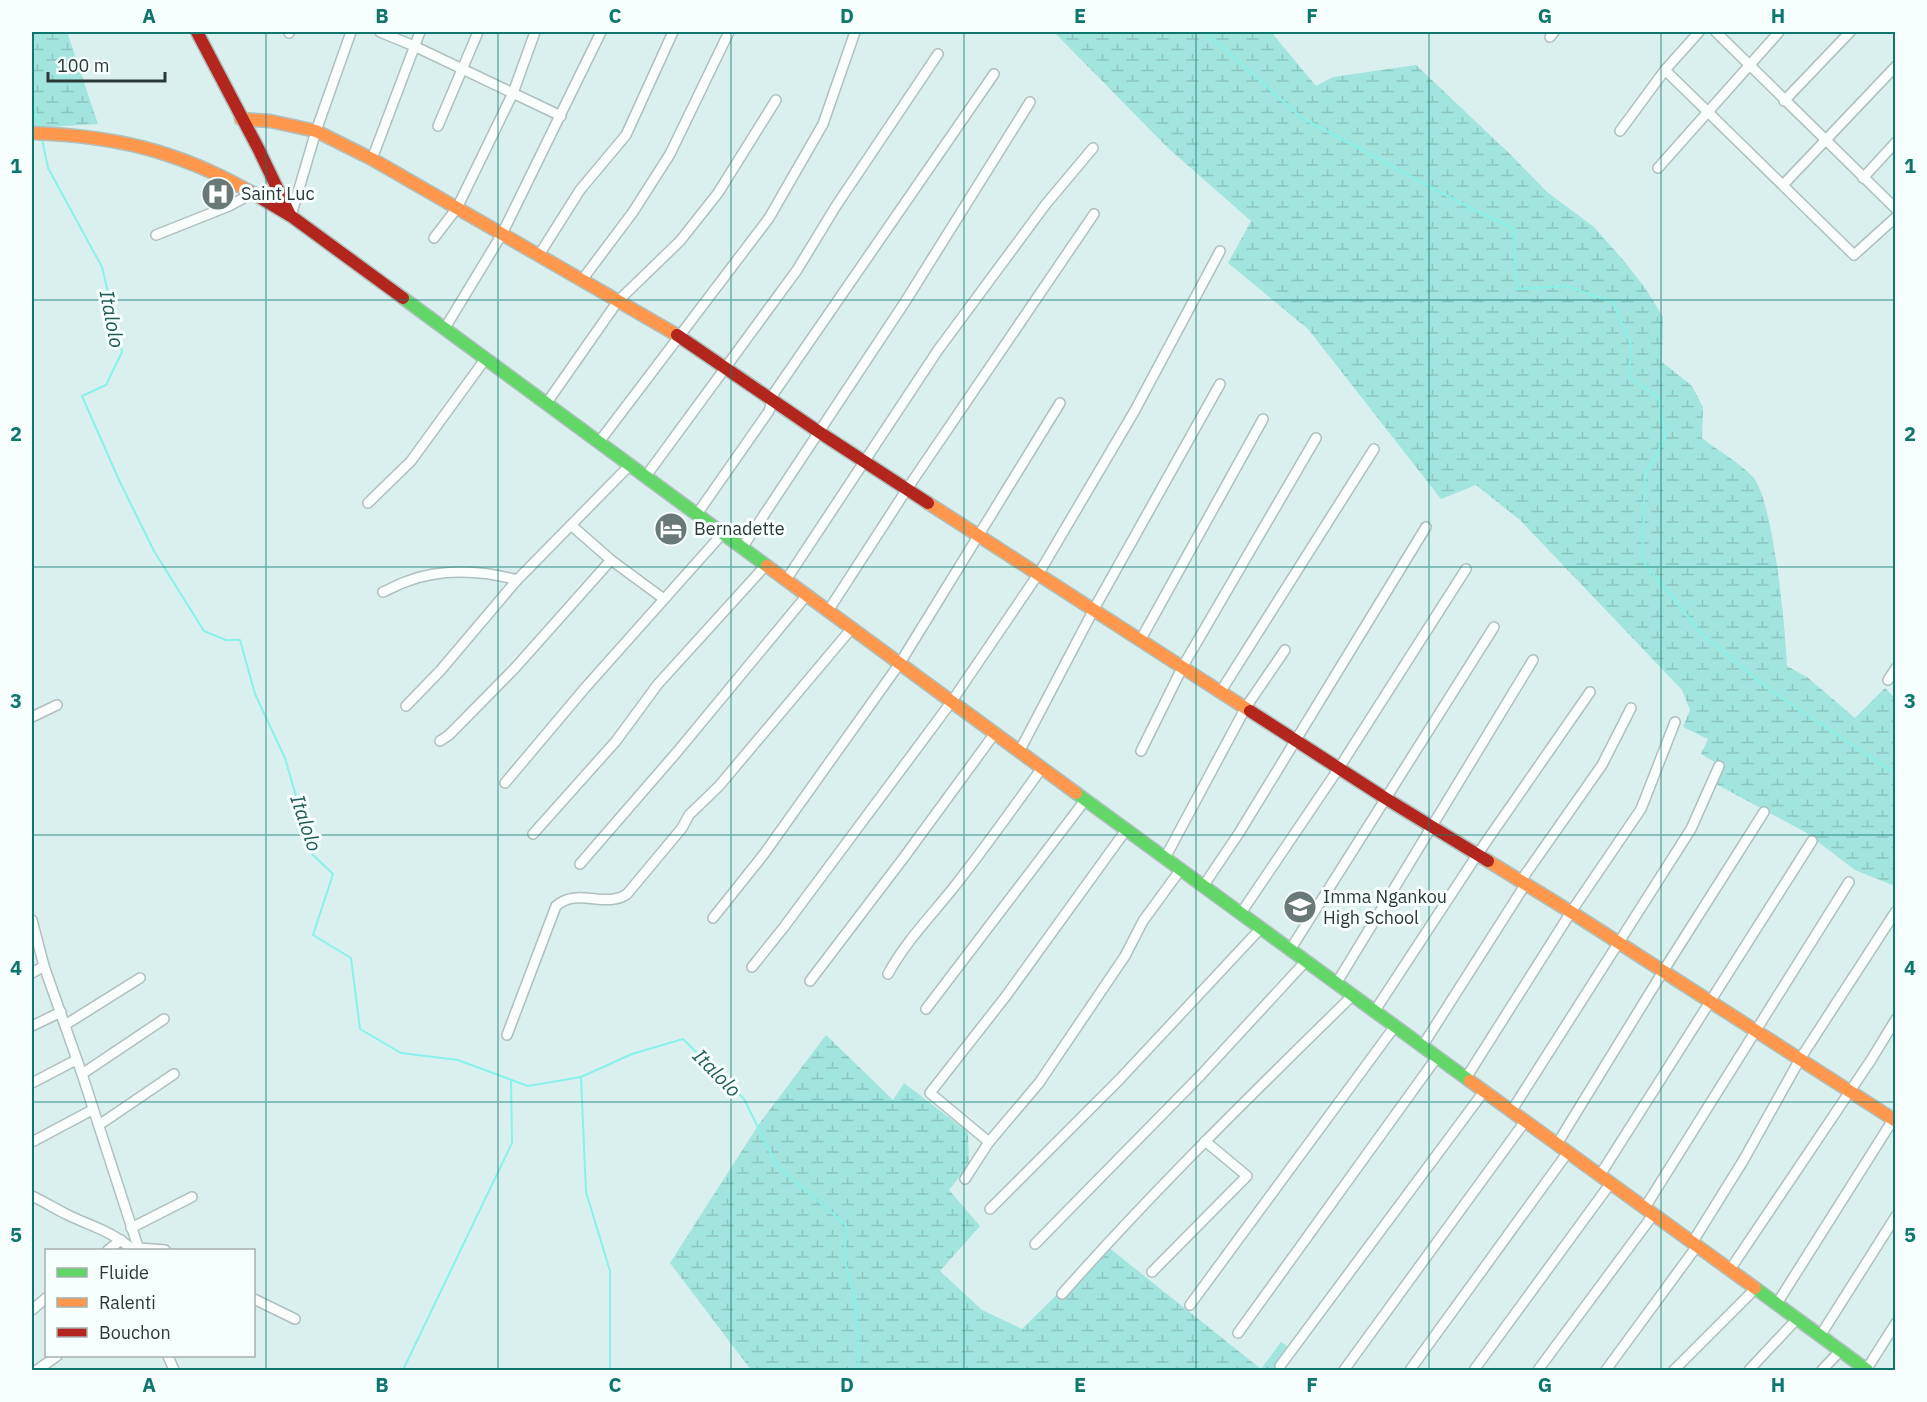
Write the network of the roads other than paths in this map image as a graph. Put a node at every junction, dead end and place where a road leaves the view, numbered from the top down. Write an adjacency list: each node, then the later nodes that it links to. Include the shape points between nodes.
1 (196, 32): 28 (main road)
2 (351, 32): 30 (street)
3 (380, 32): 15 (street)
4 (420, 32): 15 (street)
5 (478, 32): 19 (street)
6 (535, 32): 22 (street)
7 (601, 32): 27 (street)
8 (673, 32): 50 (street, via 626,135 580,190)
9 (729, 32): 51 (street, via 670,154)
10 (855, 32): 54 (street, via 817,138 762,229)
11 (1699, 32): 20 (street)
12 (1716, 32): 17 (street)
13 (1779, 32): 17 (street)
14 (1850, 32): 24 (street)
15 (414, 46): 19 (street); 36 (street)
16 (938, 54): 56 (street, via 796,270)
17 (1749, 66): 24 (street); 26 (street)
18 (1896, 66): 33 (street)
19 (463, 70): 22 (street); 29 (street)
20 (1665, 70): 26 (street); 31 (street)
21 (994, 74): 58 (street)
22 (513, 93): 27 (street); 41 (street)
23 (776, 100): 52 (street, via 718,193 680,241)
24 (1784, 101): 33 (street)
25 (1030, 102): 62 (street)
26 (1708, 113): 37 (street); 39 (street)
27 (561, 116): 46 (street)
28 (241, 119): 30 (main road); 44 (main road)
29 (438, 126)
30 (316, 131): 36 (main road); 44 (street)
31 (1620, 131)
32 (32, 133): 40 (main road, via 123,141 166,152)
33 (1825, 141): 38 (street); 39 (street)
34 (1896, 142): 38 (street)
35 (1093, 148): 66 (street, via 1046,204 938,350)
36 (372, 159): 41 (main road)
37 (1658, 168)
38 (1863, 178): 42 (street)
39 (1783, 184): 45 (street, via 1854,255)
40 (255, 192): 44 (main road); 47 (street)
41 (457, 208): 46 (main road); 48 (street)
42 (1896, 209)
43 (1094, 214): 69 (street)
44 (291, 216): 53 (main road)
45 (1896, 218)
46 (502, 234): 50 (main road); 53 (street)
47 (156, 235)
48 (434, 238)
49 (1220, 251): 80 (street, via 1134,412)
50 (539, 255): 51 (main road)
51 (582, 280): 52 (main road)
52 (618, 300): 54 (main road); 60 (street)
53 (445, 328): 55 (main road)
54 (678, 336): 56 (main road); 64 (street)
55 (486, 358): 60 (main road); 70 (street, via 411,460)
56 (726, 368): 58 (main road); 68 (street)
57 (1220, 384): 86 (street)
58 (771, 400): 62 (main road); 71 (street, via 769,411)
59 (1060, 403): 75 (street)
60 (546, 404): 64 (main road)
61 (1263, 419): 90 (street)
62 (819, 432): 66 (main road); 76 (street)
63 (1316, 438): 94 (street)
64 (599, 442): 67 (main road)
65 (1374, 448): 97 (street)
66 (864, 461): 69 (main road); 82 (street)
67 (631, 464): 68 (main road); 72 (street)
68 (646, 476): 71 (main road)
69 (907, 489): 75 (main road); 87 (street)
70 (368, 503)
71 (697, 514): 74 (main road)
72 (570, 525): 77 (street); 81 (street)
73 (1426, 526): 107 (street)
74 (723, 533): 76 (main road); 85 (street)
75 (979, 535): 80 (main road); 93 (street)
76 (742, 548): 78 (main road)
77 (611, 560): 85 (street); 108 (street, via 515,668)
78 (766, 565): 82 (main road); 120 (street, via 658,684 615,741)
79 (1466, 569): 113 (street)
80 (1039, 573): 86 (main road); 99 (street)
81 (517, 580): 83 (street, via 495,574 433,574); 101 (street)
82 (786, 580): 84 (main road)
83 (383, 592)
84 (807, 595): 87 (main road); 124 (street)
85 (664, 599): 114 (street)
86 (1094, 609): 90 (main road); 109 (street)
87 (828, 611): 89 (main road)
88 (1494, 627): 115 (street)
89 (852, 628): 93 (main road); 157 (street, via 719,786 689,815 627,894 612,900 571,898 556,906)
90 (1141, 639): 94 (main road)
91 (1285, 650): 102 (street)
92 (1533, 660): 118 (street)
93 (900, 663): 99 (main road); 132 (street, via 764,854)
94 (1183, 666): 97 (main road); 110 (street)
95 (1896, 668): 96 (street)
96 (1888, 680)
97 (1221, 691): 102 (main road)
98 (1590, 692): 122 (street)
99 (952, 701): 106 (main road); 139 (street)
100 (57, 705): 104 (street)
101 (406, 706)
102 (1246, 707): 107 (main road); 123 (street)
103 (1631, 708): 127 (street, via 1602,765)
104 (32, 717)
105 (1675, 722): 130 (street, via 1641,809)
106 (995, 733): 109 (main road); 144 (street)
107 (1296, 739): 113 (main road); 128 (street)
108 (440, 741)
109 (1020, 750): 112 (main road)
110 (1141, 751)
111 (1719, 765): 135 (street, via 1690,830)
112 (1042, 768): 116 (main road); 142 (street, via 963,876 906,944)
113 (1339, 768): 115 (main road); 131 (street)
114 (505, 783)
115 (1384, 798): 118 (main road); 136 (street)
116 (1086, 799): 119 (main road); 148 (street)
117 (1764, 812): 141 (street)
118 (1431, 827): 122 (main road); 145 (street)
119 (1126, 830): 123 (main road); 175 (street, via 930,1093)
120 (533, 834)
121 (1812, 841): 147 (street)
122 (1477, 855): 127 (main road); 150 (street)
123 (1165, 858): 125 (main road)
124 (580, 864)
125 (1181, 869): 128 (main road); 175 (street, via 1039,1083)
126 (1850, 882): 156 (street)
127 (1523, 883): 130 (main road); 158 (street)
128 (1204, 885): 131 (main road)
129 (1896, 911): 160 (street)
130 (1571, 912): 135 (main road); 164 (street)
131 (1241, 913): 134 (main road)
132 (713, 918)
133 (32, 920): 138 (street)
134 (1261, 928): 136 (main road); 183 (street, via 1119,1080)
135 (1618, 943): 141 (main road); 169 (street)
136 (1290, 950): 137 (main road)
137 (1305, 962): 145 (main road); 188 (street)
138 (44, 966): 140 (street); 149 (street)
139 (752, 967)
140 (32, 973)
141 (1662, 973): 147 (main road); 176 (street)
142 (888, 974)
143 (140, 978): 153 (street)
144 (810, 981)
145 (1336, 984): 146 (main road)
146 (1352, 996): 150 (main road); 173 (street)
147 (1710, 1001): 156 (main road); 178 (street)
148 (926, 1009)
149 (61, 1012): 153 (street); 154 (street)
150 (1374, 1012): 155 (main road)
151 (1896, 1018): 167 (street)
152 (164, 1019): 162 (street)
153 (65, 1024): 161 (street)
154 (32, 1026)
155 (1395, 1026): 158 (main road); 199 (street)
156 (1757, 1031): 160 (main road); 184 (street)
157 (507, 1035)
158 (1423, 1045): 159 (main road)
159 (1437, 1057): 164 (main road); 205 (street)
160 (1800, 1059): 167 (main road); 189 (street)
161 (76, 1060): 162 (street); 165 (street)
162 (82, 1074): 168 (street)
163 (174, 1074): 172 (street)
164 (1467, 1078): 166 (main road)
165 (32, 1083)
166 (1485, 1090): 169 (main road); 210 (street)
167 (1850, 1090): 170 (main road); 193 (street)
168 (92, 1110): 172 (street); 174 (street)
169 (1512, 1110): 171 (main road)
170 (1895, 1119): 200 (street)
171 (1526, 1120): 176 (main road); 214 (street)
172 (99, 1125): 186 (street)
173 (1204, 1141): 194 (street, via 1247,1176); 196 (street)
174 (32, 1142)
175 (989, 1142): 179 (street)
176 (1557, 1144): 177 (main road)
177 (1568, 1152): 178 (main road); 215 (street)
178 (1600, 1175): 180 (main road)
179 (965, 1179)
180 (1610, 1184): 184 (main road); 216 (street)
181 (32, 1196): 187 (street)
182 (192, 1197): 186 (street)
183 (990, 1209)
184 (1649, 1212): 189 (main road); 217 (street)
185 (1896, 1216): 206 (street)
186 (131, 1228): 192 (street)
187 (121, 1240): 190 (street); 191 (street)
188 (1035, 1244)
189 (1694, 1245): 193 (main road); 218 (street)
190 (110, 1249)
191 (135, 1249)
192 (137, 1249)
193 (1729, 1271): 195 (main road)
194 (1152, 1272)
195 (1755, 1289): 200 (main road); 219 (street)
196 (1062, 1294)
197 (255, 1299): 202 (street)
198 (45, 1300): 201 (street)
199 (1190, 1305)
200 (1776, 1305): 203 (main road)
201 (32, 1310)
202 (295, 1319)
203 (1796, 1320): 206 (main road); 220 (street)
204 (1896, 1323): 211 (street)
205 (1238, 1333)
206 (1820, 1336): 207 (main road)
207 (1840, 1351): 211 (main road); 221 (street)
208 (56, 1357): 212 (street)
209 (168, 1357): 213 (street)
210 (1280, 1365)
211 (1866, 1370)
212 (37, 1371)
213 (174, 1371)
214 (1344, 1371)
215 (1410, 1371)
216 (1474, 1371)
217 (1538, 1371)
218 (1606, 1371)
219 (1674, 1371)
220 (1749, 1371)
221 (1822, 1371)

